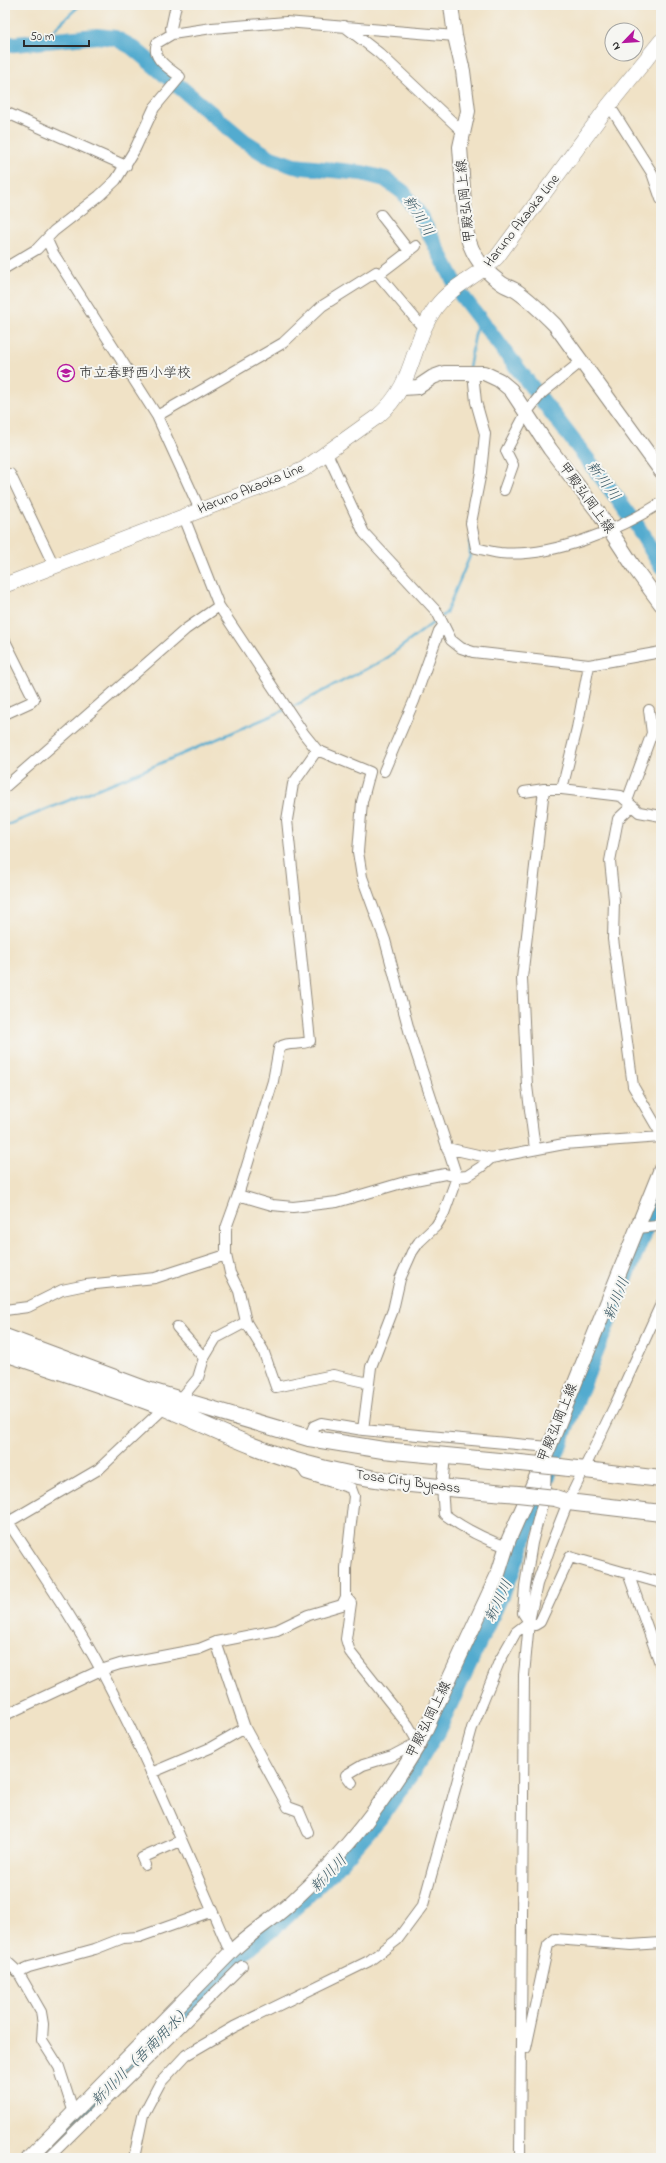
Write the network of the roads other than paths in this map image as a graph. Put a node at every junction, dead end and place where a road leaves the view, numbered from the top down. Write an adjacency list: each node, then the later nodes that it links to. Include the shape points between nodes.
1 (176, 5): 4 (street)
2 (451, 5): 5 (main road, 甲殿弘岡上線)
3 (344, 26): 4 (street, via 286,22); 5 (street); 9 (street, via 379,53)
4 (172, 34): 10 (street, via 157,43 155,53 157,58 180,76 179,79 154,108)
5 (455, 36): 9 (main road, 甲殿弘岡上線, via 468,111 468,119)
6 (661, 41): 7 (main road, Haruno Akaoka Line)
7 (609, 106): 11 (street, via 646,162); 15 (main road, Haruno Akaoka Line, via 497,257)
8 (5, 112): 10 (street)
9 (462, 131): 15 (main road, 甲殿弘岡上線, via 460,146 468,241 474,256)
10 (126, 166): 13 (street, via 99,196 54,231)
11 (661, 199)
12 (381, 215): 16 (street, via 413,248)
13 (47, 240): 14 (street); 22 (street)
14 (5, 268)
15 (486, 268): 17 (main road, Haruno Akaoka Line, via 459,286 435,308); 18 (main road, 甲殿弘岡上線, via 502,284 540,309)
16 (378, 275): 17 (street, via 419,323); 22 (street, via 376,272 322,306 283,343)
17 (426, 326): 20 (main road, Haruno Akaoka Line)
18 (582, 361): 21 (street, via 542,393); 25 (main road, 甲殿弘岡上線)
19 (470, 373): 20 (main road, 甲殿弘岡上線, via 444,373 418,387); 21 (main road, 甲殿弘岡上線, via 484,373 499,380); 31 (street, via 485,434 471,523 476,548 500,553 556,548)
20 (403, 388): 23 (main road, Haruno Akaoka Line, via 389,407)
21 (531, 408): 27 (street, via 506,451 513,465); 31 (main road, 甲殿弘岡上線, via 550,449)
22 (157, 416): 29 (street)
23 (327, 454): 29 (main road, Haruno Akaoka Line, via 282,479); 36 (street, via 364,533 437,612)
24 (5, 464): 26 (street)
25 (661, 471)
26 (8, 475): 32 (street)
27 (504, 490)
28 (661, 503): 31 (street, via 638,518)
29 (200, 510): 30 (main road, Haruno Akaoka Line)
30 (184, 517): 32 (main road, Haruno Akaoka Line); 35 (street)
31 (609, 530): 34 (main road, 甲殿弘岡上線)
32 (54, 566): 33 (main road, Haruno Akaoka Line)
33 (5, 585)
34 (661, 604)
35 (219, 606): 42 (street); 44 (street, via 186,629)
36 (443, 624): 39 (street, via 451,640 461,648 473,652); 43 (street)
37 (5, 641): 41 (street, via 34,699)
38 (661, 652): 39 (street)
39 (589, 665): 45 (street)
40 (649, 710): 48 (street, via 652,733)
41 (7, 713)
42 (317, 750): 51 (street, via 370,772 362,802 358,852 362,878 386,940 410,1034); 56 (street, via 293,784 287,820 310,1041 304,1044 283,1044 279,1048 273,1081)
43 (384, 771)
44 (5, 787)
45 (562, 788): 46 (street); 48 (street, via 621,796)
46 (544, 789): 47 (street); 52 (street, via 522,978 527,1086)
47 (524, 792)
48 (630, 803): 49 (street, via 639,812); 50 (street, via 618,819 610,861 614,900 613,939 634,1086)
49 (661, 816)
50 (661, 1136): 52 (street, via 564,1144)
51 (447, 1148): 53 (street); 55 (street)
52 (535, 1150): 53 (street)
53 (491, 1158): 55 (street, via 467,1176)
54 (661, 1169): 58 (main road, 甲殿弘岡上線)
55 (457, 1177): 56 (street, via 445,1174 405,1182 337,1202 293,1207 272,1205); 67 (street, via 444,1213 436,1226 412,1252 400,1279 393,1310 371,1368)
56 (238, 1195): 59 (street, via 226,1228)
57 (659, 1224): 58 (street)
58 (638, 1228): 72 (main road, 甲殿弘岡上線)
59 (226, 1255): 61 (street, via 155,1278 62,1290 28,1307); 62 (street, via 230,1273 239,1291)
60 (661, 1304): 75 (street)
61 (5, 1310)
62 (246, 1322): 66 (street, via 216,1338); 67 (street, via 262,1350 276,1387 333,1375)
63 (177, 1327): 66 (street)
64 (5, 1337): 68 (highway, Tosa City Bypass)
65 (5, 1353): 69 (highway, Tosa City Bypass)
66 (204, 1358): 68 (street, via 198,1378)
67 (369, 1383): 70 (street)
68 (179, 1400): 69 (street); 71 (highway, Tosa City Bypass)
69 (164, 1408): 74 (highway, Tosa City Bypass); 80 (street, via 98,1469)
70 (363, 1430): 71 (street, via 321,1423 314,1426); 72 (street)
71 (309, 1438): 73 (highway, Tosa City Bypass, via 383,1450)
72 (548, 1451): 81 (main road, 甲殿弘岡上線, via 508,1539); 85 (street, via 545,1493 524,1586 523,1613)
73 (445, 1456): 75 (highway, Tosa City Bypass, bridge); 77 (street)
74 (301, 1463): 77 (highway, Tosa City Bypass, via 341,1472); 84 (street, via 306,1474 351,1488 354,1496 346,1568)
75 (584, 1471): 76 (highway, Tosa City Bypass); 78 (street)
76 (661, 1479)
77 (442, 1487): 78 (highway, Tosa City Bypass, bridge); 81 (street, via 444,1514 457,1524)
78 (567, 1501): 79 (highway, Tosa City Bypass); 85 (street, via 537,1584)
79 (661, 1513)
80 (6, 1521): 88 (street, via 83,1638)
81 (507, 1547): 91 (main road, 甲殿弘岡上線, via 498,1574)
82 (628, 1573): 83 (street); 85 (street, via 570,1557 540,1622 535,1625); 87 (street)
83 (661, 1583)
84 (346, 1597): 86 (street, via 342,1604 308,1615 277,1630); 91 (street, via 351,1603 346,1639 350,1652 408,1725)
85 (529, 1622): 102 (street, via 524,1675); 106 (street, via 516,1632 499,1662 472,1728 424,1905 398,1940 369,1961 234,2026 186,2055 160,2083 143,2115)
86 (216, 1642): 88 (street, via 199,1649); 90 (street)
87 (661, 1666)
88 (101, 1670): 89 (street); 92 (street)
89 (5, 1715)
90 (245, 1728): 92 (street, via 210,1748); 94 (street, via 288,1807 299,1811)
91 (418, 1745): 93 (street, via 363,1765 346,1775); 99 (main road, 甲殿弘岡上線, via 370,1820 343,1851)
92 (151, 1773): 95 (street)
93 (352, 1783)
94 (308, 1832)
95 (182, 1842): 96 (street, via 142,1858); 97 (street)
96 (145, 1865)
97 (212, 1911): 99 (street); 101 (street, via 139,1938 123,1938)
98 (661, 1943): 102 (street, via 631,1945 555,1939 548,1945 525,2049)
99 (235, 1959): 103 (main road, 甲殿弘岡上線); 105 (street)
100 (5, 1960): 101 (street)
101 (18, 1972): 103 (street, via 40,2012 43,2024 42,2040 59,2067)
102 (521, 2052): 107 (street)
103 (75, 2111): 104 (main road, 甲殿弘岡上線)
104 (29, 2158)
105 (48, 2158)
106 (134, 2158)
107 (520, 2158)

